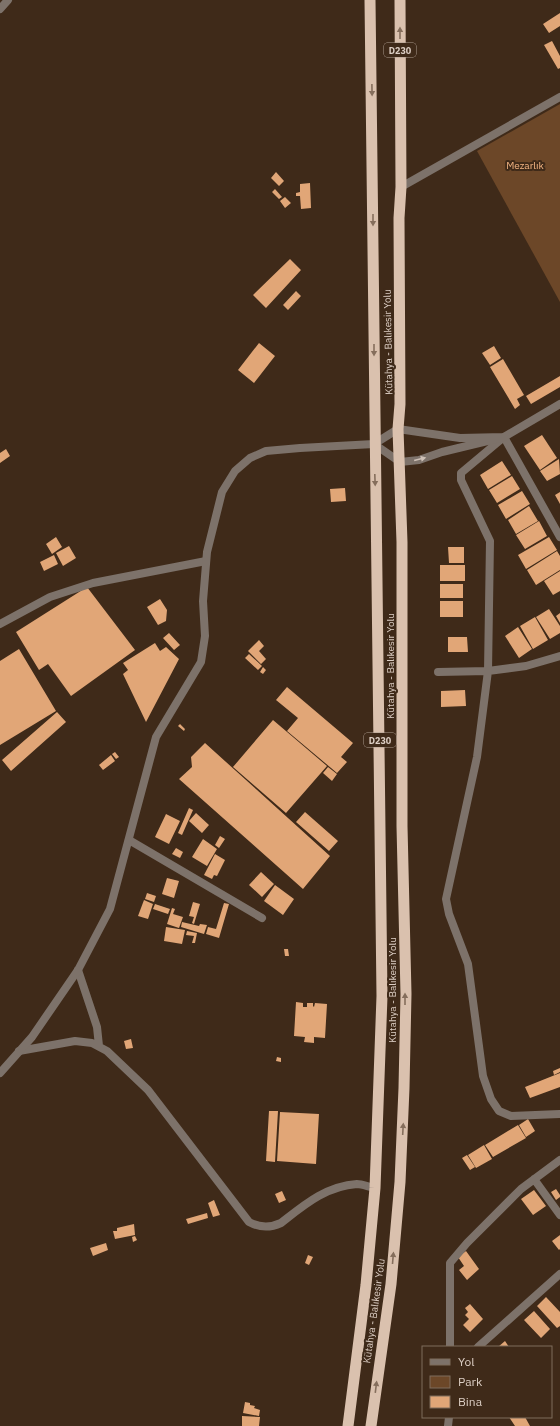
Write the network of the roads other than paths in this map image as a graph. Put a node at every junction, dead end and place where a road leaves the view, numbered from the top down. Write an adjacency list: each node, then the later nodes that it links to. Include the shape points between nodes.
1 (8, 0): 4 (street)
2 (370, 0): 10 (highway, Kütahya - Balıkesir Yolu / D230, one-way to 10)
3 (400, 0): 6 (highway, Kütahya - Balıkesir Yolu / D230, one-way to 3)
4 (0, 9)
5 (560, 97): 6 (street)
6 (400, 188): 8 (highway, Kütahya - Balıkesir Yolu / D230)
7 (560, 404): 9 (street)
8 (398, 428): 9 (street, via 460,438); 10 (street); 11 (highway, Kütahya - Balıkesir Yolu / D230)
9 (504, 437): 11 (street, one-way to 9, via 419,460); 12 (street); 16 (street, via 461,473 490,541)
10 (374, 444): 11 (street); 13 (street, via 266,451 250,458 235,471 222,492); 27 (highway, Kütahya - Balıkesir Yolu / D230, one-way to 27, via 382,996)
11 (400, 462): 33 (highway, Kütahya - Balıkesir Yolu / D230, one-way to 11, via 391,1284 400,1182 404,1088 406,994 402,826)
12 (560, 537)
13 (206, 561): 14 (street, via 93,583 50,597); 18 (street, via 205,636 201,662 156,737)
14 (0, 624)
15 (560, 656): 16 (street, via 526,666)
16 (488, 671): 17 (street); 24 (street, via 477,757 446,899 468,964 483,1076 491,1099 499,1111 511,1116)
17 (438, 672)
18 (129, 840): 19 (street); 20 (street, via 110,909)
19 (262, 918)
20 (78, 970): 21 (street, via 97,1027); 22 (street, via 32,1037)
21 (99, 1046): 22 (street, via 75,1041); 27 (street, via 114,1056 148,1090 249,1222 268,1227 281,1223 317,1195 358,1184)
22 (19, 1051): 23 (street)
23 (0, 1072)
24 (560, 1114)
25 (560, 1160): 26 (street)
26 (534, 1179): 28 (street); 30 (street, via 466,1243 450,1263)
27 (375, 1188): 32 (highway, Kütahya - Balıkesir Yolu / D230)
28 (560, 1215)
29 (560, 1274): 31 (street)
30 (450, 1346)
31 (479, 1346)
32 (348, 1426)
33 (371, 1426)

